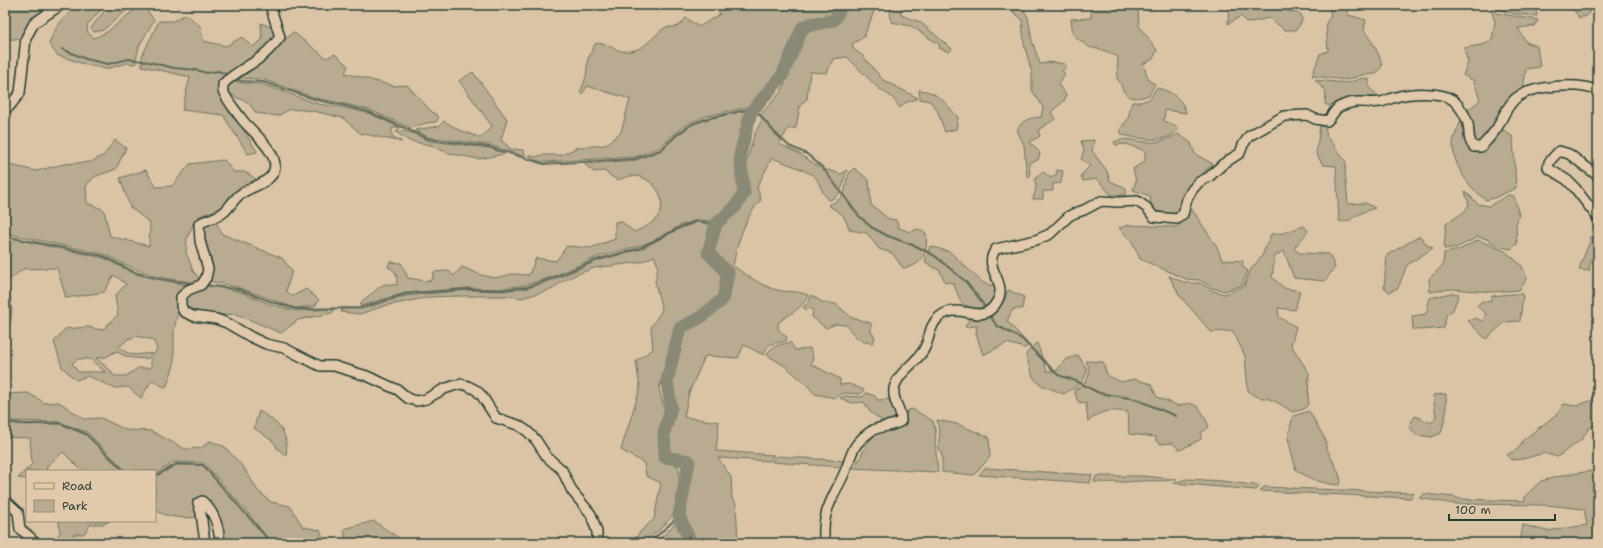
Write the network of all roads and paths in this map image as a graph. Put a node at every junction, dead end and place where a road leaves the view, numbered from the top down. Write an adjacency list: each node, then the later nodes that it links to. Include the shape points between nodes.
1 (61, 5): 4 (street, via 34,23 26,38 20,93 9,107)
2 (270, 5): 11 (street, via 280,37 258,59 230,77 223,84 223,92 270,151 274,159 274,169 270,178 240,194 222,214 199,224 200,241 208,269 201,285 188,290 181,297 184,312 227,323 266,344 284,348 320,366 334,366 368,376 398,390 409,399 426,399 444,389 461,384 476,390 496,418 518,425 527,431 562,470 572,492 591,514 597,532)
3 (1598, 91): 12 (street, via 1580,86 1551,87 1521,95 1514,100 1481,147 1474,147 1469,141 1465,116 1453,100 1427,94 1412,94 1382,102 1350,103 1337,108 1327,121 1307,115 1284,116 1249,136 1240,154 1199,182 1187,199 1183,214 1177,219 1154,217 1137,201 1101,201 1075,212 1050,234 1036,240 996,249 991,260 1001,288 998,301 984,314 954,311 939,317 934,323 924,350 896,381 893,398 902,415 901,421 895,426 872,430 857,443 849,456 847,467 826,512)
4 (5, 108)
5 (1598, 176): 6 (street, via 1569,154 1559,151 1549,162 1548,168 1567,180)
6 (1598, 218)
7 (5, 500): 8 (street, via 18,512 20,529)
8 (34, 543)
9 (205, 543): 10 (street, via 198,503 202,501 210,507 214,516)
10 (220, 543)
11 (597, 543)
12 (825, 543)

